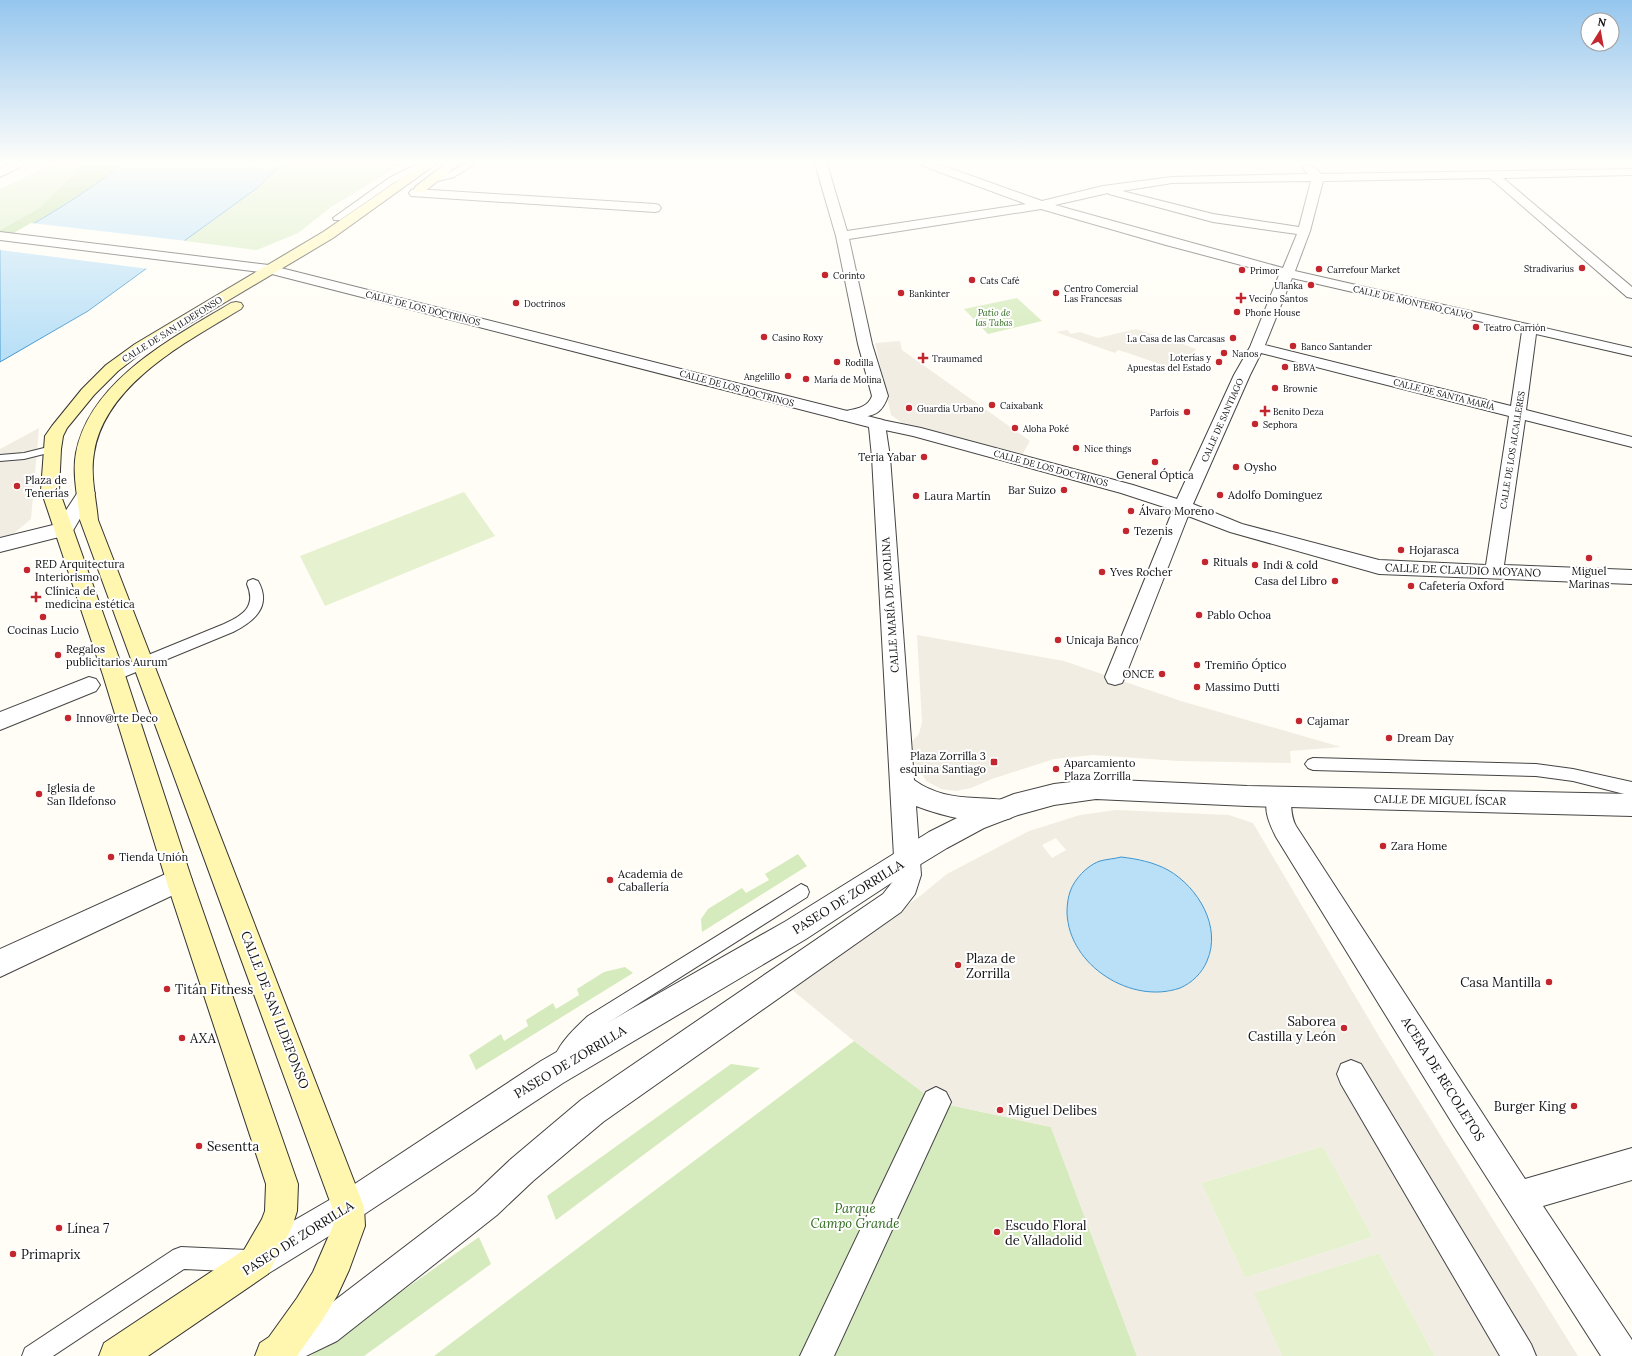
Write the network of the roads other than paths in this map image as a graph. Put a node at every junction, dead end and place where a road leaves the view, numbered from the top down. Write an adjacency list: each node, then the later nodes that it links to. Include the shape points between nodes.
1 (339, 227): 12 (main road)
2 (839, 227): 10 (street)
3 (898, 227): 10 (street)
4 (1119, 227): 13 (street, CALLE DE MONTERO CALVO)
5 (1278, 227): 8 (street)
6 (1305, 227): 8 (street, CALLE DE SANTIAGO)
7 (1554, 227): 14 (street)
8 (1304, 231): 13 (street, CALLE DE SANTIAGO)
9 (0, 236): 12 (street, CALLE DE LOS DOCTRINOS)
10 (842, 236): 19 (street, via 865,344 880,396 871,410)
11 (306, 264): 12 (main road)
12 (279, 272): 19 (street, CALLE DE LOS DOCTRINOS); 22 (main road, CALLE DE SAN ILDEFONSO, via 140,347 112,368 60,426 54,436); 24 (main road, CALLE DE SAN ILDEFONSO, via 164,351 116,390 100,413 87,442 84,463)
13 (1287, 273): 15 (street, CALLE DE MONTERO CALVO); 16 (street, CALLE DE SANTIAGO)
14 (1632, 294)
15 (1530, 328): 17 (street, CALLE DE MONTERO CALVO); 18 (street, CALLE DE LOS ALCALLERES)
16 (1257, 347): 18 (street, CALLE DE SANTA MARÍA); 25 (street, CALLE DE SANTIAGO)
17 (1632, 352)
18 (1518, 413): 21 (street, CALLE DE SANTA MARÍA); 28 (street, CALLE DE LOS ALCALLERES)
19 (843, 416): 20 (street, CALLE DE LOS DOCTRINOS)
20 (877, 424): 25 (street, CALLE DE LOS DOCTRINOS, via 915,431 1127,489); 37 (street, CALLE MARÍA DE MOLINA)
21 (1632, 442)
22 (52, 449): 23 (lane, via 24,456); 26 (main road, CALLE DE SAN ILDEFONSO, via 50,490)
23 (0, 458)
24 (86, 492): 26 (street); 31 (main road, CALLE DE SAN ILDEFONSO, via 89,520)
25 (1183, 507): 28 (street, CALLE DE CLAUDIO MOYANO, via 1236,528 1379,567); 33 (street, CALLE DE SANTIAGO)
26 (64, 529): 27 (street); 32 (main road, CALLE DE SAN ILDEFONSO)
27 (0, 545)
28 (1494, 571): 29 (street, CALLE DE CLAUDIO MOYANO)
29 (1632, 577)
30 (253, 584): 31 (lane, via 257,601 247,617 214,634)
31 (143, 663): 32 (lane); 51 (main road, CALLE DE SAN ILDEFONSO)
32 (114, 675): 43 (main road, CALLE DE SAN ILDEFONSO)
33 (1115, 677)
34 (89, 685): 35 (street)
35 (0, 721)
36 (1313, 764): 38 (lane, via 1536,770 1573,775)
37 (902, 786): 41 (street, via 913,795 927,801 971,809); 42 (street, CALLE MARÍA DE MOLINA)
38 (1632, 789)
39 (1279, 797): 40 (street, CALLE DE MIGUEL ÍSCAR); 41 (street, CALLE DE MIGUEL ÍSCAR, via 1125,789 1075,790); 50 (street, ACERA DE RECOLETOS, via 1277,806 1280,823)
40 (1632, 805)
41 (1002, 810): 42 (street, via 946,835)
42 (907, 859): 46 (street, PASEO DE ZORRILLA, via 797,929); 53 (street, PASEO DE ZORRILLA, via 906,885 892,903 592,1111 486,1204 325,1329)
43 (179, 880): 45 (street); 52 (main road, CALLE DE SAN ILDEFONSO, via 282,1184 281,1211)
44 (801, 892): 46 (lane, via 594,1022 573,1043)
45 (0, 963)
46 (555, 1070): 51 (street, PASEO DE ZORRILLA, via 500,1104)
47 (1351, 1074): 57 (street)
48 (936, 1102): 56 (street)
49 (1632, 1164): 50 (street)
50 (1518, 1197): 58 (street, ACERA DE RECOLETOS)
51 (348, 1207): 52 (street, PASEO DE ZORRILLA); 53 (main road, CALLE DE SAN ILDEFONSO, via 349,1226 328,1278 309,1310)
52 (256, 1262): 54 (lane, via 181,1258); 55 (main road, PASEO DE ZORRILLA)
53 (277, 1353)
54 (33, 1356)
55 (117, 1356)
56 (817, 1356)
57 (1518, 1356)
58 (1622, 1356)

